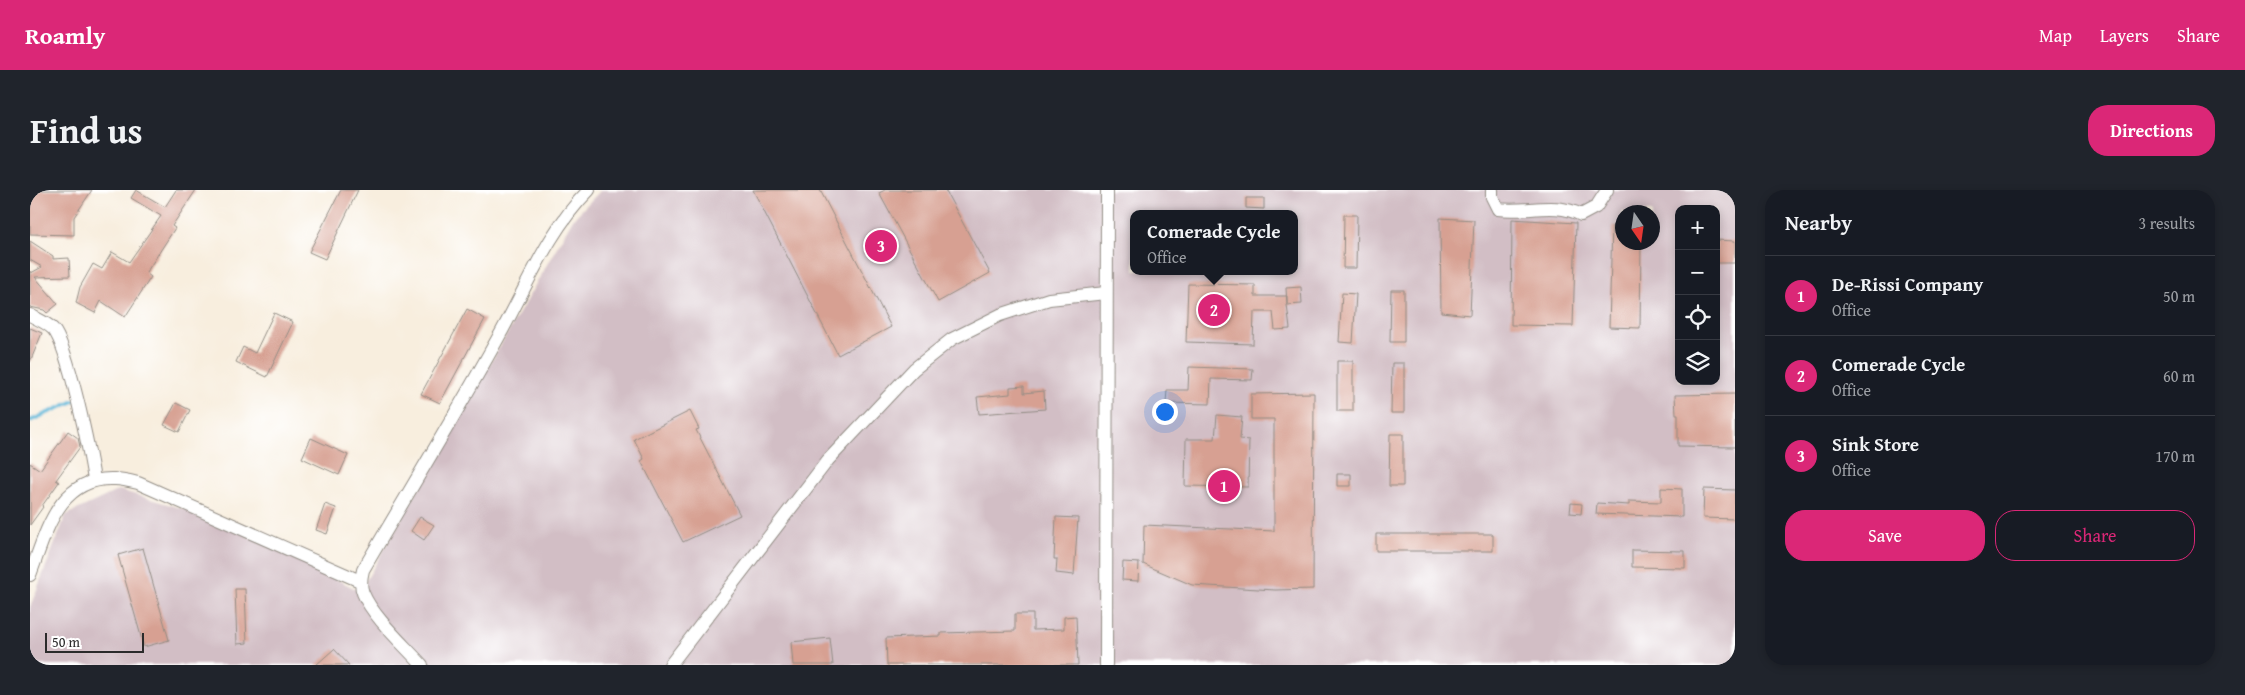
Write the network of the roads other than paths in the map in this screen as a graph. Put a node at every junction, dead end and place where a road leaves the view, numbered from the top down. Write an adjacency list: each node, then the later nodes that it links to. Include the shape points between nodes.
1 (589, 190): 9 (street, via 569,210 537,261 499,337 363,570)
2 (1108, 190): 5 (street)
3 (1492, 190): 4 (street, via 1498,209 1569,208 1581,215 1596,207)
4 (1607, 190)
5 (1106, 293): 11 (street, via 1049,299 1000,315 952,339 914,369 828,460); 12 (street)
6 (30, 315): 7 (street, via 52,329 63,349 90,452)
7 (94, 480): 8 (street, via 79,486 62,501); 9 (street, via 138,483)
8 (30, 575)
9 (360, 581): 10 (street, via 363,593 376,614)
10 (422, 665)
11 (670, 665)
12 (1106, 665)

